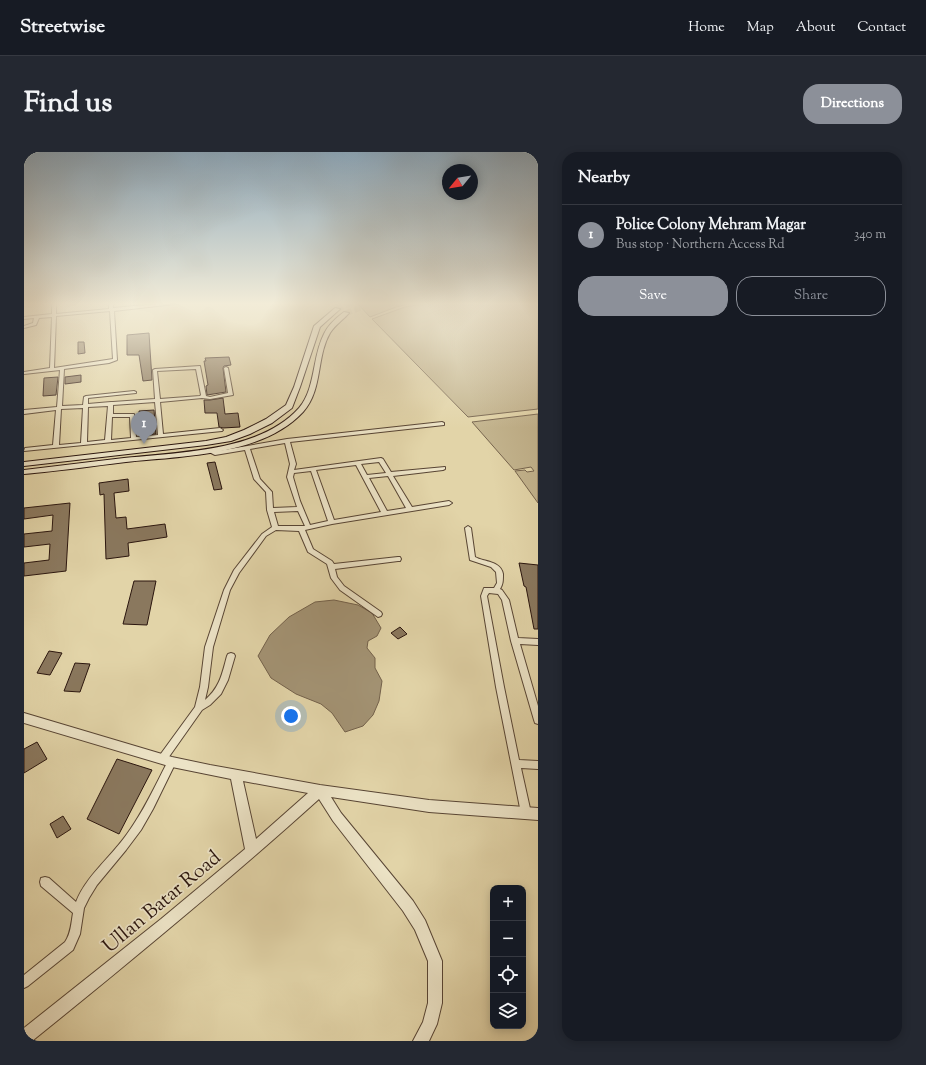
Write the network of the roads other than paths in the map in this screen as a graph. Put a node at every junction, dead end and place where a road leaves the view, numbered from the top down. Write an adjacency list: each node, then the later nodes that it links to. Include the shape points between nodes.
1 (53, 344): 7 (street)
2 (115, 344): 6 (street, via 116,360)
3 (311, 344): 26 (main road, via 298,387 289,406 269,421 247,432)
4 (323, 344): 28 (main road, via 311,395 302,410 290,420 251,441)
5 (226, 368): 10 (street, via 232,394)
6 (62, 369): 7 (street); 14 (street)
7 (52, 370): 8 (street)
8 (24, 373)
9 (134, 392): 13 (street, via 87,396)
10 (203, 397): 11 (street); 11 (street, via 199,368 189,367 156,370)
11 (158, 400): 12 (street); 19 (street)
12 (111, 403): 13 (street); 16 (street)
13 (85, 405): 14 (street); 23 (street)
14 (59, 408): 15 (street); 24 (street)
15 (24, 412)
16 (110, 416): 20 (street, via 132,416); 22 (street)
17 (442, 424): 21 (street)
18 (220, 430): 19 (street)
19 (161, 436): 20 (street)
20 (134, 439): 22 (street)
21 (287, 441): 25 (street); 34 (street, via 293,464)
22 (108, 442): 23 (street)
23 (84, 444): 24 (street)
24 (56, 447): 27 (street)
25 (247, 448): 28 (street, via 218,453); 40 (street, via 257,479 269,492)
26 (189, 449): 28 (main road); 30 (main road); 33 (main road)
27 (25, 450)
28 (211, 451)
29 (358, 463): 32 (street); 35 (street, via 381,460); 36 (street)
30 (24, 464)
31 (443, 468): 35 (street)
32 (313, 469): 34 (street); 42 (street)
33 (24, 472)
34 (291, 472): 38 (street)
35 (390, 474): 36 (street); 39 (street)
36 (366, 477): 41 (street)
37 (449, 503): 39 (street)
38 (300, 509): 40 (street); 44 (street)
39 (410, 509): 41 (street)
40 (270, 510): 43 (street)
41 (385, 514): 42 (street)
42 (332, 522): 44 (street)
43 (275, 528): 44 (street); 53 (street, via 257,543 236,572 227,590 209,647)
44 (305, 528): 47 (street, via 310,550)
45 (468, 528): 48 (street, via 472,558 492,564 499,571 500,583)
46 (398, 559): 47 (street)
47 (331, 567): 49 (street, via 334,578 342,588)
48 (496, 590): 50 (street, via 503,594); 57 (street, via 486,590 484,596)
49 (378, 614)
50 (515, 641): 51 (street); 55 (street)
51 (538, 642)
52 (231, 656): 53 (street, via 218,694)
53 (199, 708): 56 (street)
54 (24, 718): 56 (street)
55 (538, 720)
56 (168, 760): 59 (street); 64 (street, via 151,804 137,828 85,894)
57 (517, 764): 58 (street); 61 (street)
58 (538, 765)
59 (236, 774): 60 (street); 62 (street)
60 (320, 790): 61 (street, via 429,806); 62 (street, Ullan Batar Road); 67 (street, via 337,817 408,906 420,925 435,961 435,1003 430,1024)
61 (532, 813)
62 (252, 851): 66 (street, Ullan Batar Road)
63 (45, 882): 64 (street)
64 (77, 910): 65 (street, via 73,941)
65 (24, 982)
66 (24, 1038)
67 (421, 1041)

